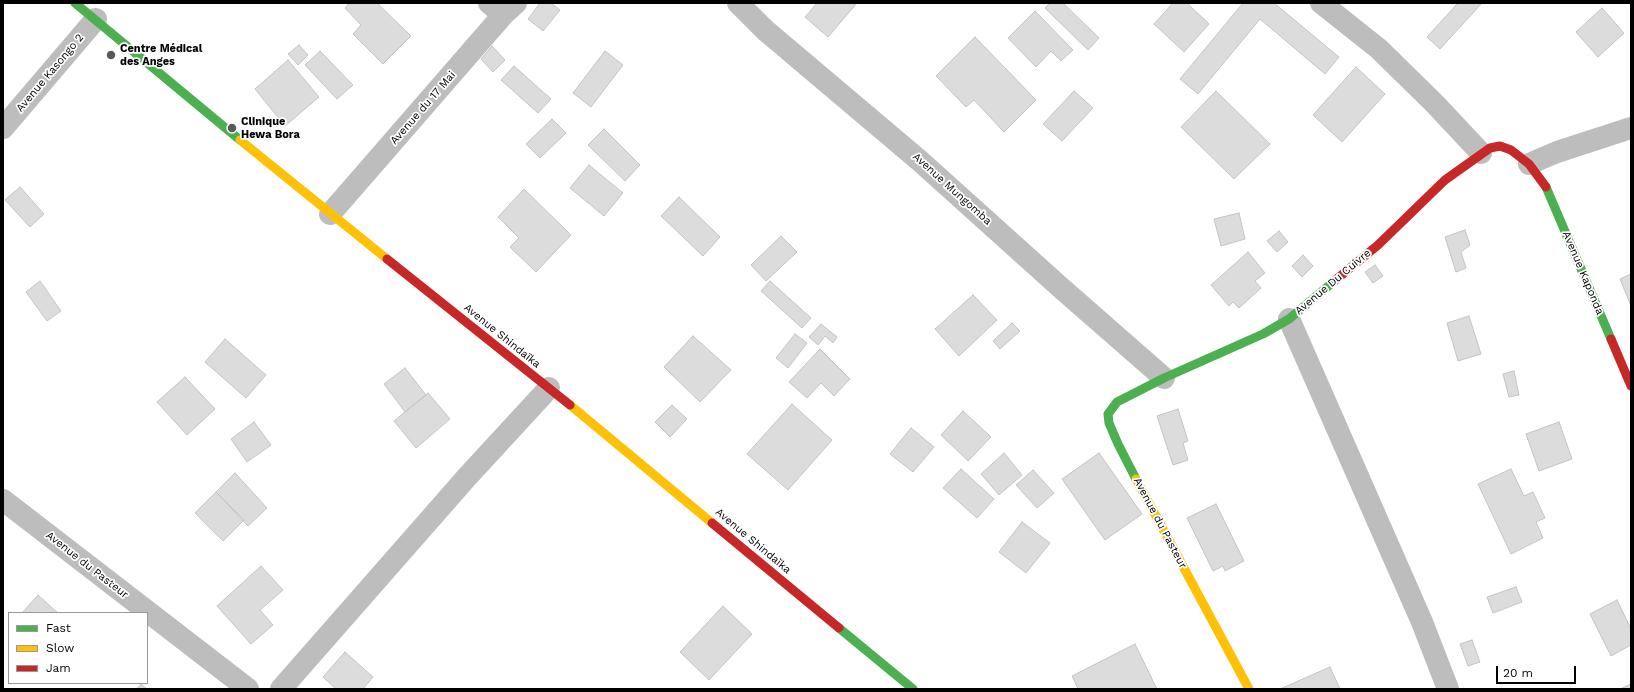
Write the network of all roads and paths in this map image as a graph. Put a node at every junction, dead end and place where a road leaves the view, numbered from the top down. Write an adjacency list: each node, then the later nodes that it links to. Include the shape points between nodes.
1 (75, 3): 5 (street, Avenue Shindaïka)
2 (738, 3): 12 (street, Avenue Mungomba, via 771,35 920,161)
3 (1321, 3): 8 (street, via 1380,49)
4 (503, 7): 10 (street, Avenue du 17 Mai)
5 (96, 19): 6 (street, Avenue Kasongo 2); 10 (street, Avenue Shindaïka)
6 (3, 128)
7 (1631, 128): 9 (street)
8 (1481, 153): 9 (street, Avenue Du Cuivre, via 1495,146 1505,147); 11 (street, Avenue Du Cuivre, via 1445,180 1378,245)
9 (1529, 164): 13 (street, Avenue Kaponda, via 1548,191)
10 (330, 214): 14 (street, Avenue Shindaïka)
11 (1289, 319): 12 (street, Avenue Du Cuivre, via 1263,334); 20 (street, via 1422,622)
12 (1164, 378): 19 (street, Avenue du Pasteur, via 1117,402 1108,414 1109,423)
13 (1631, 386)
14 (549, 388): 17 (street, via 467,477); 18 (street, Avenue Shindaïka)
15 (3, 500): 16 (street, Avenue du Pasteur)
16 (248, 689)
17 (281, 689)
18 (913, 689)
19 (1249, 689)
20 (1448, 689)

